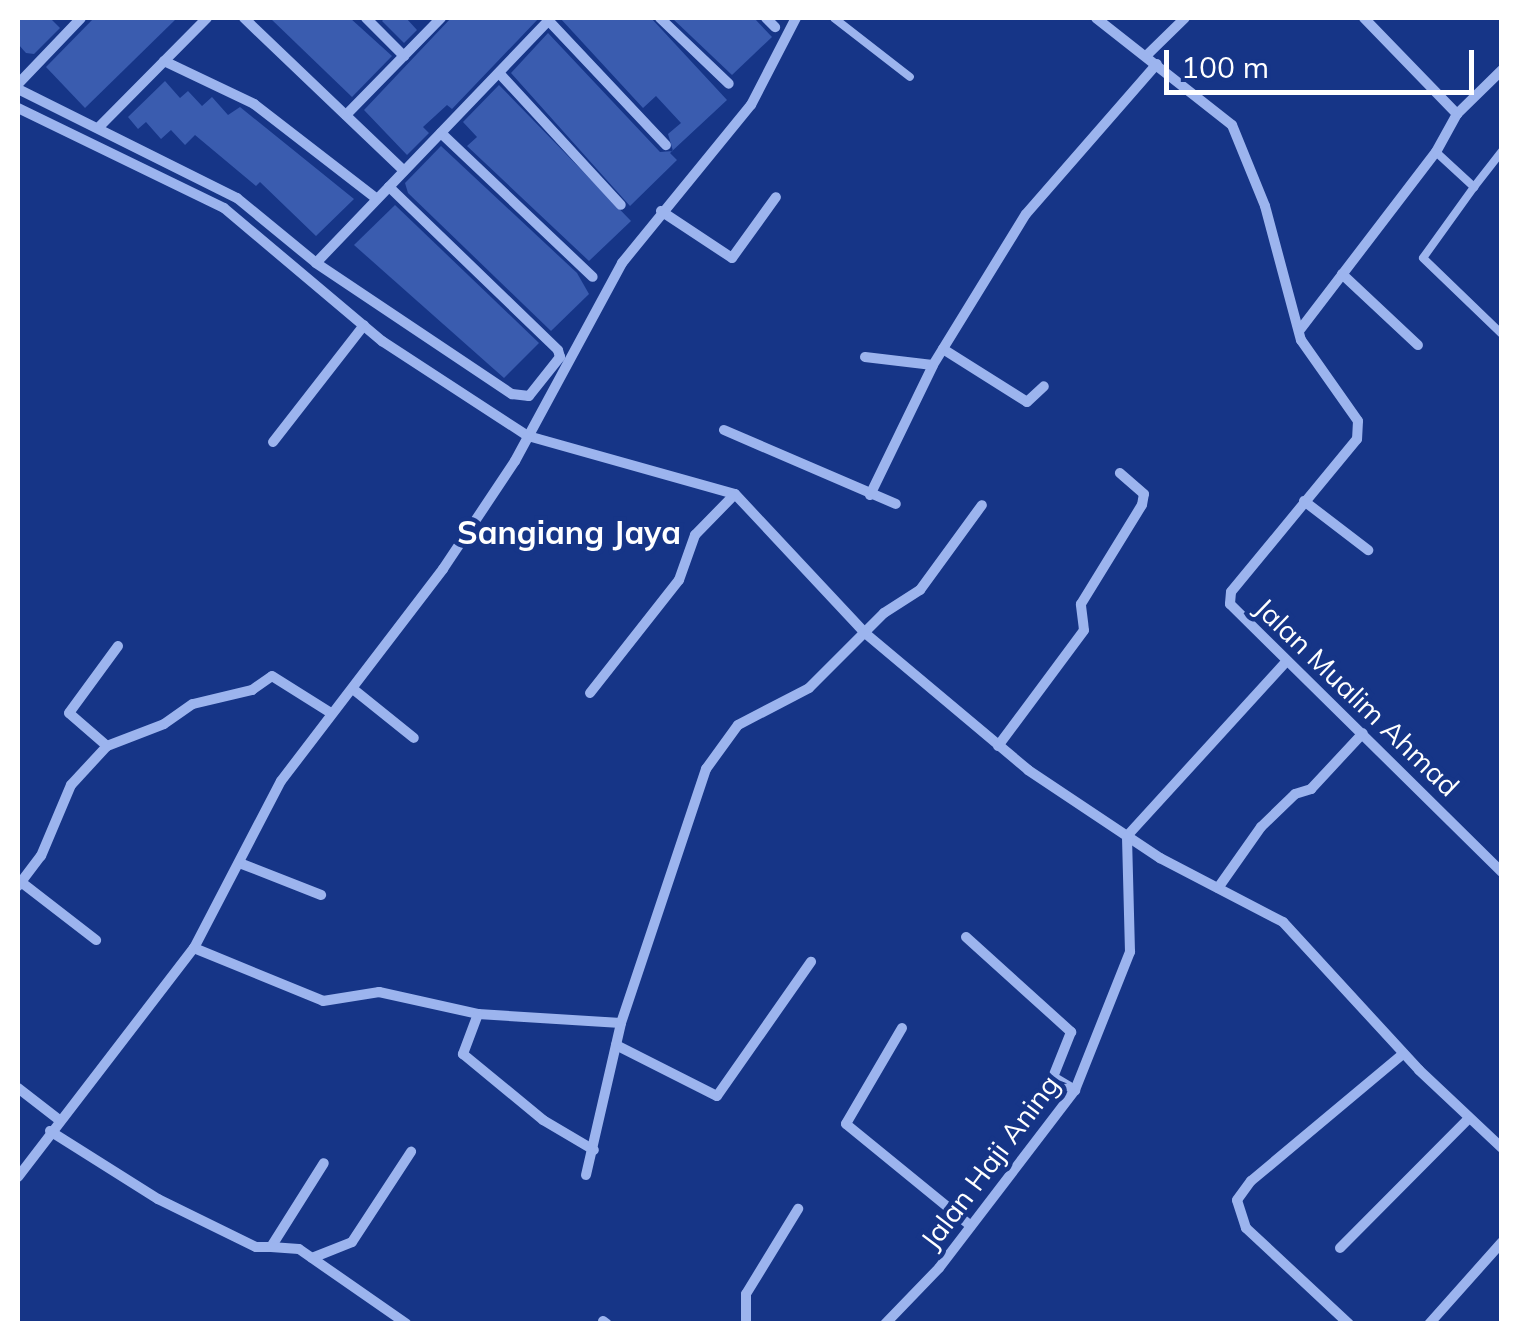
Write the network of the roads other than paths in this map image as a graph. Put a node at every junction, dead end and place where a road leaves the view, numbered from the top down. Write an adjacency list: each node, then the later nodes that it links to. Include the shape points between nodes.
1 (81, 18): 23 (street)
2 (206, 18): 17 (street)
3 (244, 18): 26 (street)
4 (366, 18): 15 (street)
5 (441, 18): 15 (street)
6 (660, 18): 22 (street)
7 (766, 18): 14 (street)
8 (796, 18): 38 (street, via 752,105)
9 (834, 18): 21 (lane)
10 (1096, 18): 16 (street, Jalan Mualim Ahmad)
11 (1185, 18): 16 (street)
12 (1364, 18): 25 (street)
13 (550, 19): 20 (street); 29 (street)
14 (775, 26)
15 (404, 56): 26 (street)
16 (1146, 56): 18 (street, Jalan Mualim Ahmad)
17 (164, 61): 27 (street); 36 (street, via 254,104)
18 (1157, 64): 43 (street, Jalan Mualim Ahmad, via 1232,125 1266,206); 46 (street, via 1026,214)
19 (1502, 70): 25 (street)
20 (500, 74): 28 (street); 37 (street)
21 (910, 77)
22 (729, 84)
23 (18, 86): 27 (street)
24 (18, 108): 42 (street, via 224,208)
25 (1457, 114): 31 (street)
26 (346, 115): 32 (street)
27 (100, 126): 39 (street, via 236,198)
28 (440, 133): 32 (street); 41 (street)
29 (666, 145)
30 (1502, 151): 33 (lane)
31 (1436, 152): 33 (lane); 40 (street)
32 (404, 171): 34 (street)
33 (1474, 186): 44 (lane, via 1422,258)
34 (389, 187): 36 (street); 39 (street, via 558,350 560,357 529,396 512,394)
35 (776, 197): 38 (street, via 732,258)
36 (377, 200): 39 (street)
37 (621, 205)
38 (661, 211): 51 (street, via 607,287)
39 (316, 263)
40 (1342, 274): 43 (street); 45 (street)
41 (593, 276)
42 (364, 325): 51 (street); 52 (street)
43 (1299, 331): 56 (street, Jalan Mualim Ahmad, via 1358,430)
44 (1502, 334)
45 (1418, 345)
46 (943, 348): 48 (street); 49 (street, via 1027,402)
47 (864, 357): 48 (street)
48 (933, 365): 55 (street)
49 (1044, 386)
50 (724, 430): 55 (street)
51 (528, 436): 54 (street); 63 (street, via 421,601)
52 (273, 442)
53 (1120, 473): 69 (street, via 1141,490 1142,505 1081,604 1084,630)
54 (735, 494): 60 (street); 64 (street, via 696,535 672,590)
55 (870, 494): 57 (street)
56 (1304, 501): 59 (street); 62 (street, Jalan Mualim Ahmad, via 1229,599)
57 (896, 504)
58 (982, 505): 60 (street, via 920,590)
59 (1368, 550)
60 (865, 634): 69 (street); 81 (street, via 809,688 738,725 706,769)
61 (118, 646): 68 (street, via 69,712)
62 (1286, 662): 66 (street, Jalan Mualim Ahmad); 70 (street)
63 (353, 689): 65 (street); 67 (street)
64 (590, 693)
65 (331, 713): 68 (street, via 272,676 252,690 193,704 164,724); 71 (street, via 281,781)
66 (1363, 733): 72 (street, Jalan Mualim Ahmad); 74 (street, via 1312,788 1295,794 1261,827)
67 (414, 738)
68 (107, 746): 73 (street, via 71,785 41,856)
69 (998, 746): 70 (street)
70 (1127, 836): 74 (street); 86 (street, Jalan Haji Aning, via 1130,952)
71 (242, 864): 75 (street); 78 (street)
72 (1502, 872)
73 (19, 884): 77 (street)
74 (1218, 888): 84 (street, via 1283,922)
75 (322, 895)
76 (966, 937): 86 (street, via 1072,1032 1053,1077)
77 (96, 940)
78 (194, 948): 80 (street, via 323,1001 379,992); 88 (street)
79 (811, 962): 83 (street, via 716,1096)
80 (478, 1014): 81 (street); 91 (street, via 463,1054 543,1120)
81 (621, 1023): 83 (street)
82 (902, 1028): 97 (street, via 846,1124)
83 (616, 1045): 91 (street)
84 (1403, 1054): 87 (street); 106 (street, via 1252,1180 1236,1206 1246,1228)
85 (18, 1088): 88 (street)
86 (1075, 1090): 97 (street, Jalan Haji Aning)
87 (1469, 1118): 90 (street); 100 (street)
88 (58, 1119): 89 (street)
89 (50, 1131): 95 (street); 99 (street, via 228,1238)
90 (1502, 1148)
91 (594, 1150): 94 (street)
92 (411, 1152): 101 (street, via 352,1242)
93 (324, 1163): 99 (street)
94 (586, 1175)
95 (18, 1177)
96 (798, 1209): 104 (street, via 746,1294)
97 (971, 1226): 105 (street, Jalan Haji Aning)
98 (1502, 1242): 102 (street)
99 (271, 1248): 101 (street, via 299,1249)
100 (1340, 1248)
101 (312, 1258): 103 (street)
102 (1431, 1322)
103 (407, 1324)
104 (746, 1324)
105 (886, 1324)
106 (1349, 1324)

